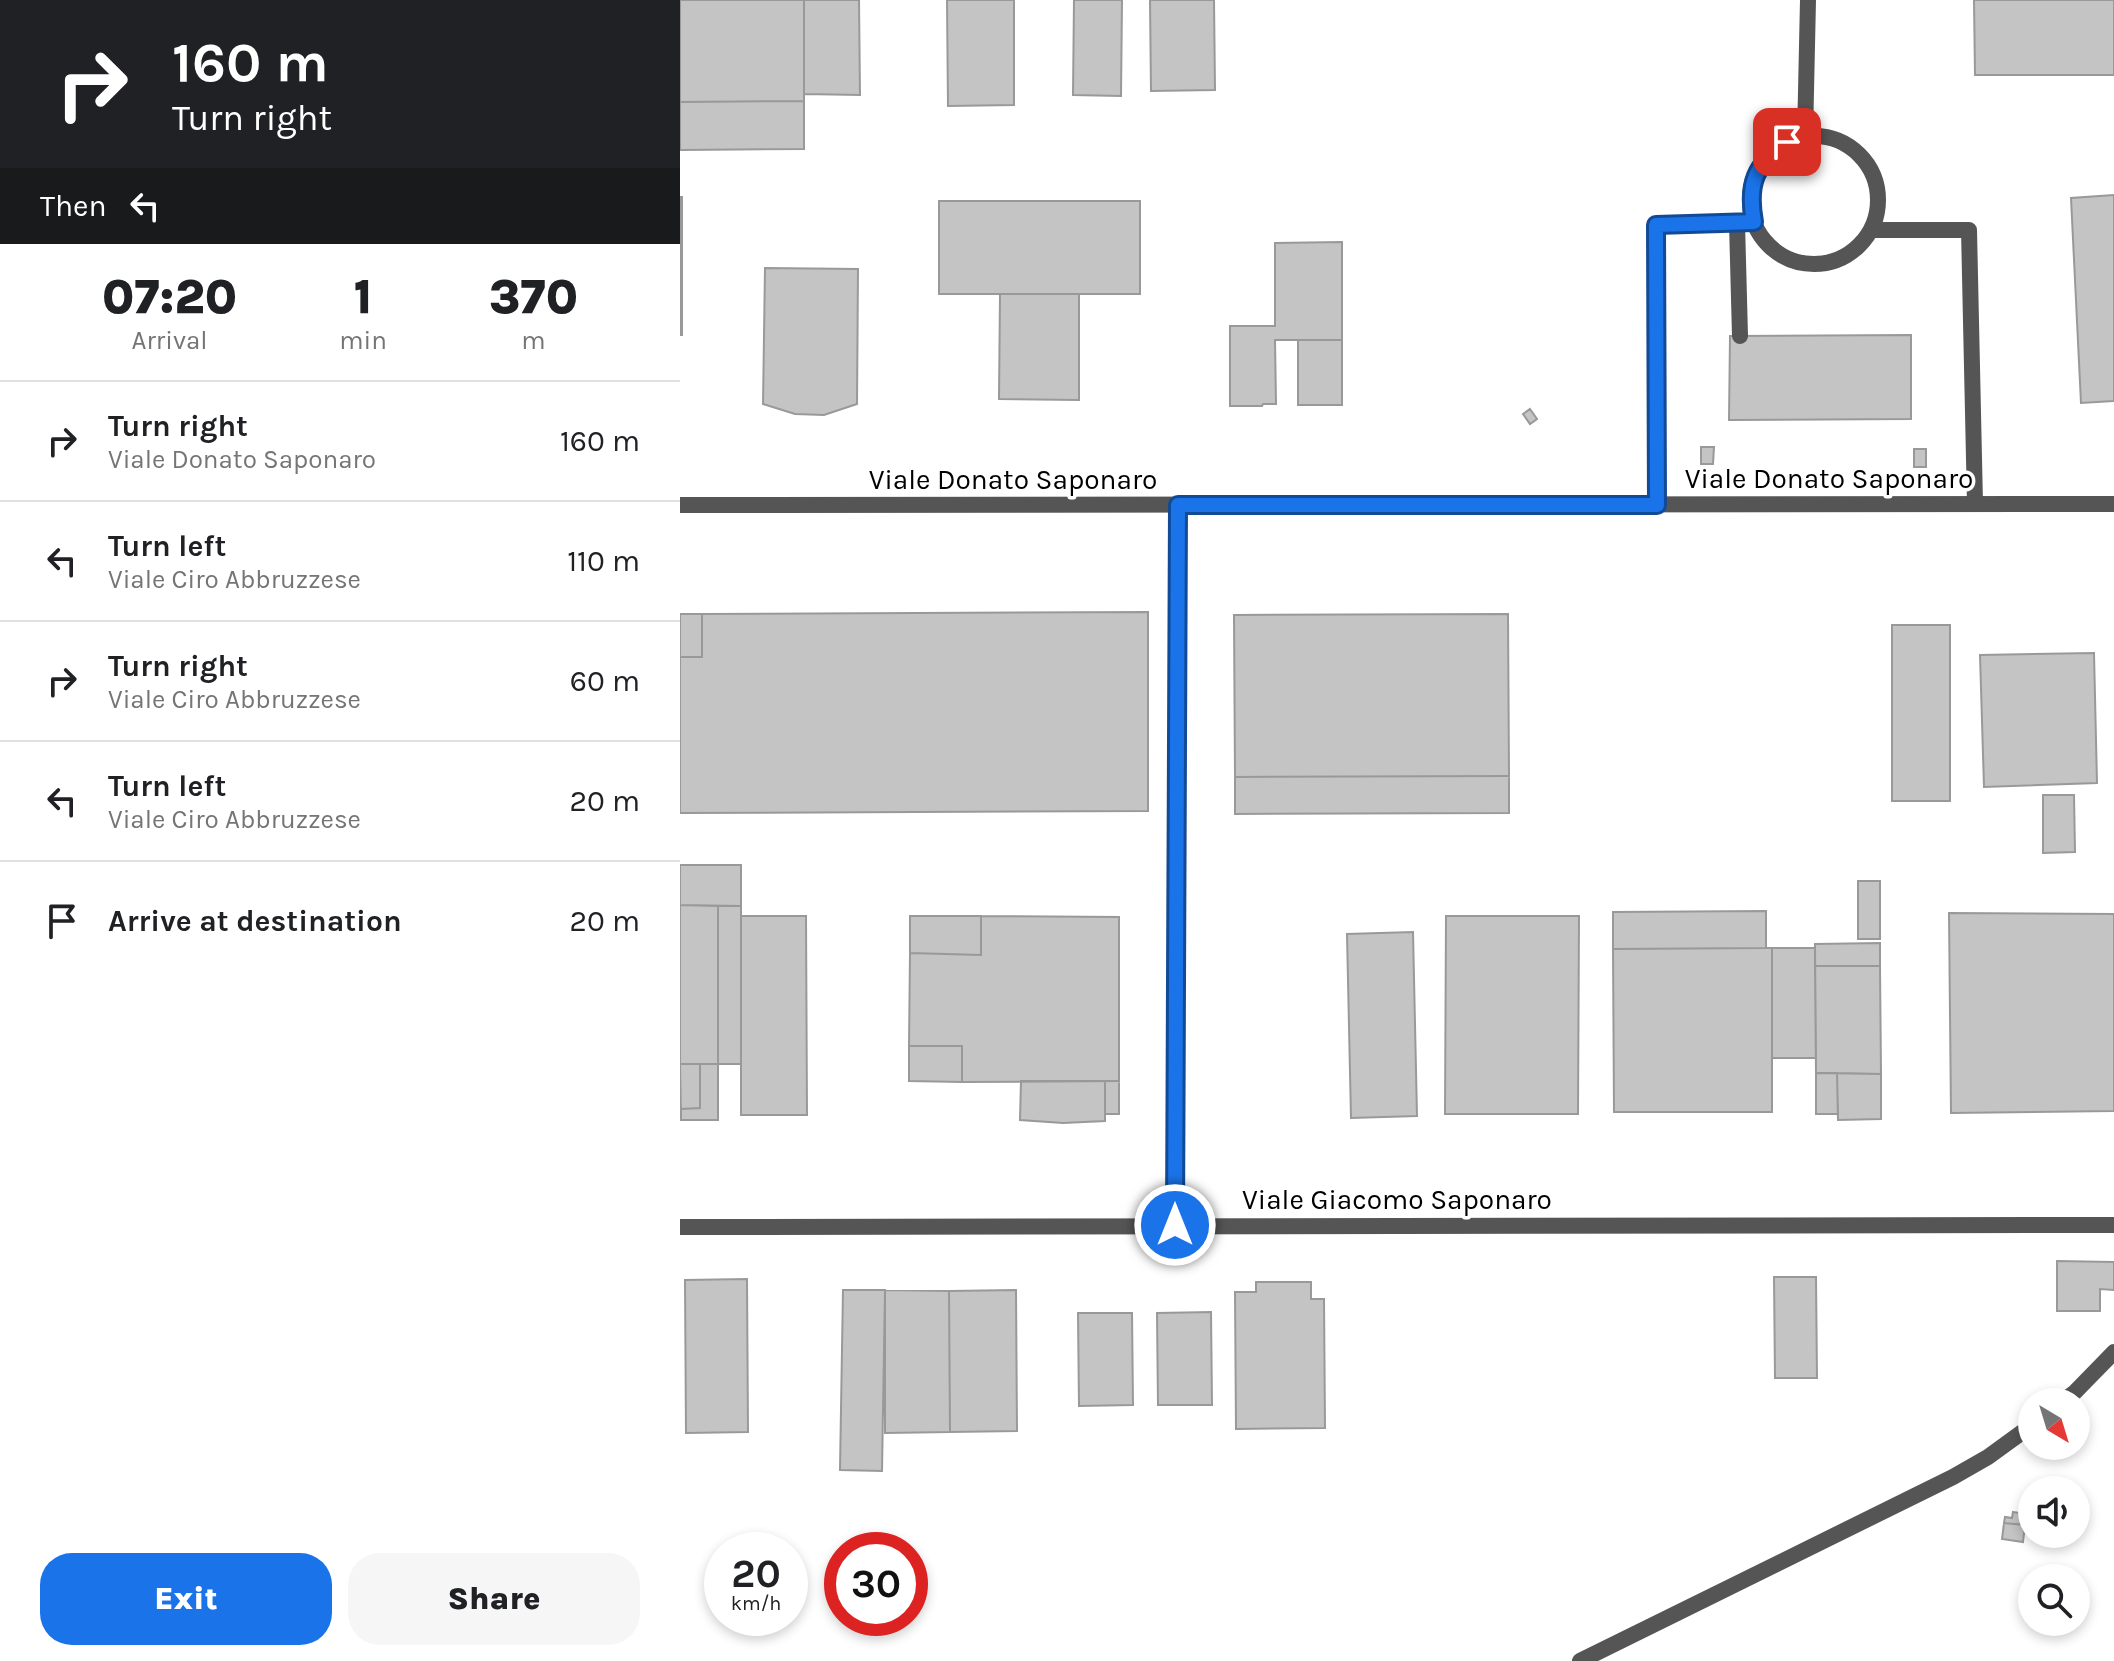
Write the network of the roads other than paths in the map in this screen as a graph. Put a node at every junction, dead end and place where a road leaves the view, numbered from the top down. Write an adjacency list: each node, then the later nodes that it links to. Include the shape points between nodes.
1 (1808, 0): 2 (street)
2 (1805, 137): 3 (street, via 1787,142 1759,167); 4 (street, via 1844,143 1872,171 1878,211)
3 (1746, 222): 4 (street, via 1780,254 1821,264 1858,247); 5 (street); 10 (street, via 1656,225)
4 (1871, 230): 6 (street, via 1969,230)
5 (1740, 336)
6 (1975, 504): 7 (street, Viale Donato Saponaro); 10 (street, Viale Donato Saponaro)
7 (2114, 504)
8 (680, 505): 9 (street, Viale Donato Saponaro)
9 (1178, 505): 10 (street, Viale Donato Saponaro); 11 (street)
10 (1657, 505)
11 (1175, 1225): 12 (street, Viale Giacomo Saponaro); 13 (street, Viale Giacomo Saponaro)
12 (2114, 1225)
13 (680, 1227)
14 (2114, 1352): 15 (street)
15 (2079, 1388)
16 (2018, 1435): 17 (street, via 1953,1477)
17 (1580, 1661)

